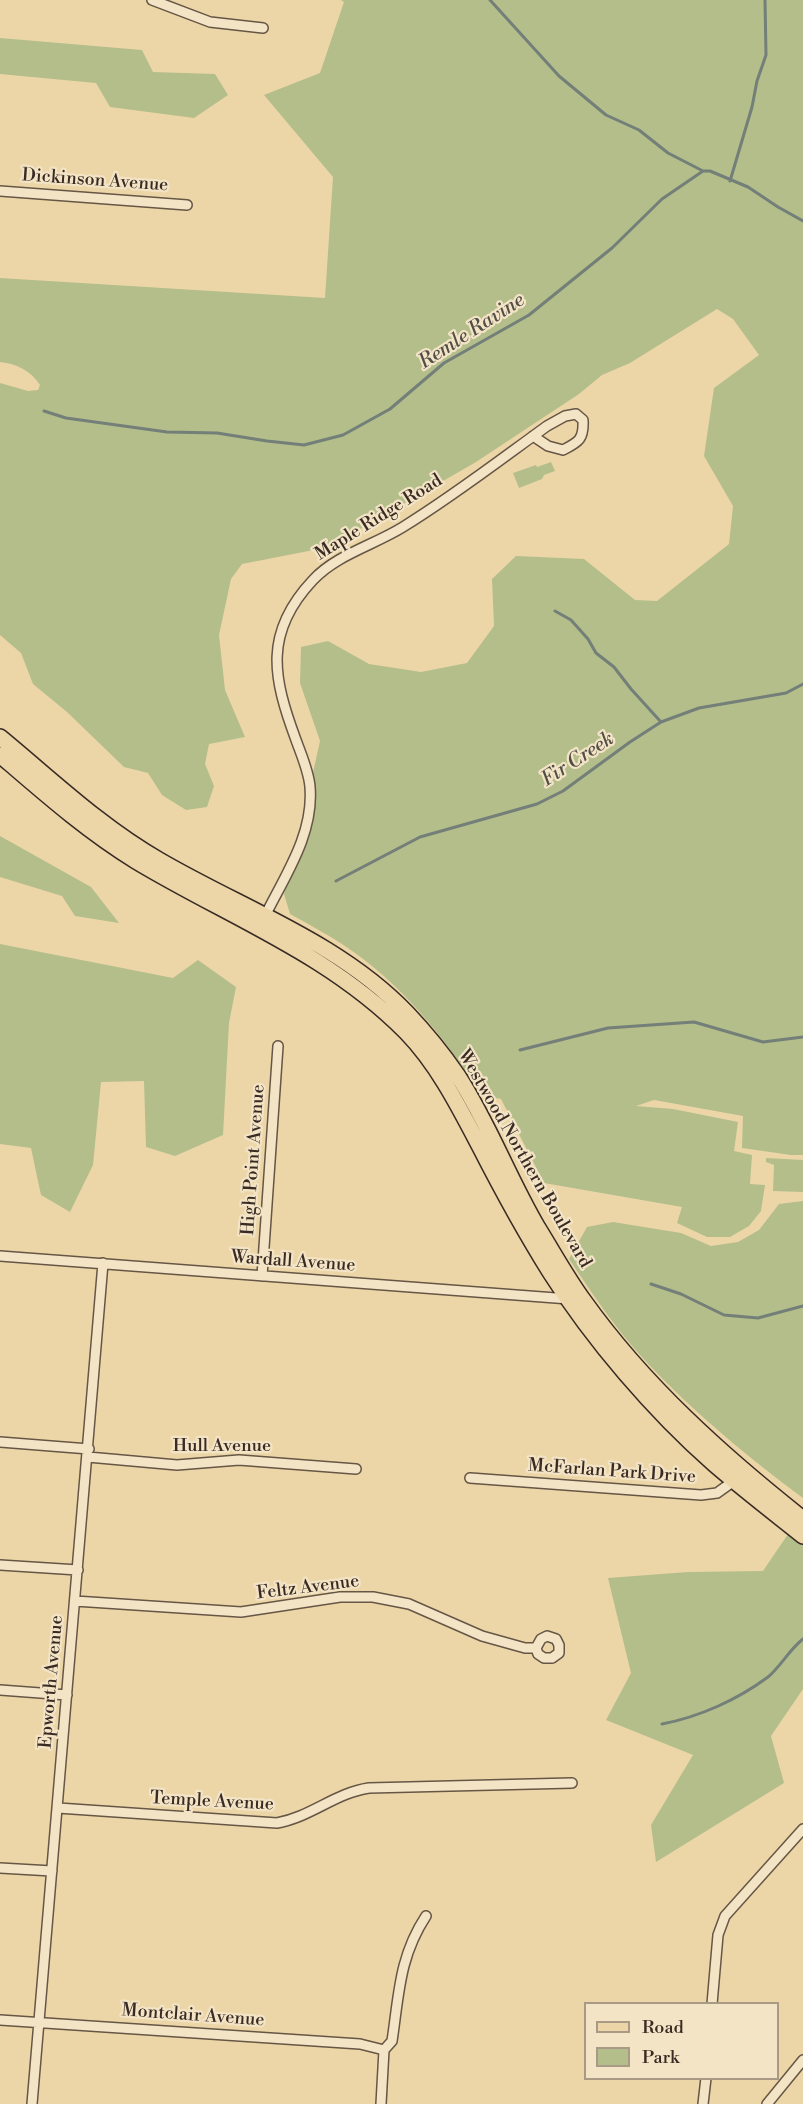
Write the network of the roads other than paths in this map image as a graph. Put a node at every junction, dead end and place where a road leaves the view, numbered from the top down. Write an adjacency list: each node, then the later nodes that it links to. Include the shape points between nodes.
1 (152, 0): 2 (street, via 210,22)
2 (263, 28)
3 (0, 191): 4 (street, Dickinson Avenue)
4 (187, 204)
5 (533, 436): 5 (street, Maple Ridge Road, via 565,416 576,414 583,420 583,433 577,443 563,450); 8 (street, Maple Ridge Road, via 402,528 340,559 314,578 295,601 281,630 276,662 280,695 310,786 309,816 290,867)
6 (0, 737): 8 (main road, Westwood Northern Boulevard, via 117,833)
7 (0, 755): 8 (main road, Westwood Northern Boulevard, via 105,841 138,862)
8 (262, 922): 13 (main road, Westwood Northern Boulevard, via 304,936 365,976 407,1013 444,1056 473,1101)
9 (278, 1046): 12 (street, High Point Avenue)
10 (0, 1256): 11 (street, Wardall Avenue)
11 (103, 1263): 12 (street, Wardall Avenue); 15 (street, Epworth Avenue)
12 (262, 1276): 13 (street, Wardall Avenue)
13 (575, 1300): 17 (main road, Westwood Northern Boulevard)
14 (0, 1442): 15 (street, Hull Avenue)
15 (89, 1453): 16 (street, Hull Avenue, via 177,1465 239,1460); 22 (street, Epworth Avenue)
16 (356, 1469)
17 (740, 1477): 18 (street, McFarlan Park Drive, via 717,1493 701,1495); 19 (main road, Westwood Northern Boulevard); 20 (main road, Westwood Northern Boulevard)
18 (470, 1478)
19 (803, 1519)
20 (803, 1536)
21 (0, 1565): 22 (street)
22 (78, 1570): 23 (street, Epworth Avenue)
23 (75, 1600): 24 (street, Feltz Avenue, via 241,1612 340,1597 373,1597 409,1604 491,1639); 26 (street, Epworth Avenue)
24 (536, 1648)
25 (0, 1690): 26 (street)
26 (67, 1695): 28 (street, Epworth Avenue)
27 (572, 1783): 28 (street, Temple Avenue, via 356,1789 305,1815 277,1823)
28 (58, 1808): 31 (street, Epworth Avenue)
29 (803, 1829): 33 (street, via 725,1916 718,1935)
30 (0, 1868): 31 (street)
31 (52, 1871): 35 (street, Epworth Avenue)
32 (426, 1916): 36 (street, via 407,1950 392,2041)
33 (712, 2002)
34 (0, 2020): 35 (street, Montclair Avenue)
35 (39, 2022): 36 (street, Montclair Avenue, via 360,2044); 39 (street, Epworth Avenue)
36 (384, 2050): 40 (street)
37 (803, 2060): 42 (street)
38 (705, 2080): 41 (street)
39 (32, 2104)
40 (381, 2104)
41 (703, 2104)
42 (767, 2104)

